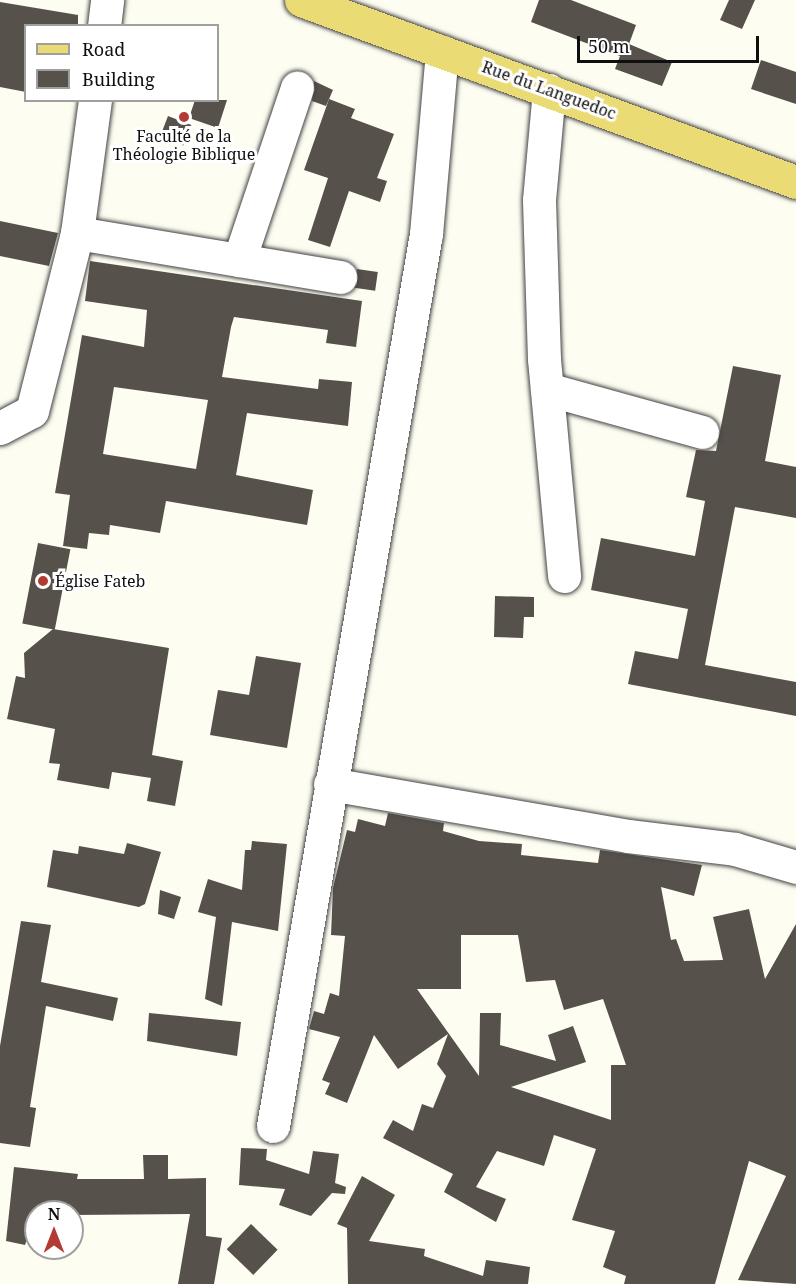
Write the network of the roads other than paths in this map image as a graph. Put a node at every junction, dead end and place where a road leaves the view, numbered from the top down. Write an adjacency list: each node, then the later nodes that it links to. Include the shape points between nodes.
1 (107, 0): 4 (street)
2 (301, 0): 3 (main road, Rue du Languedoc)
3 (351, 9): 5 (main road, Rue du Languedoc)
4 (104, 24)
5 (442, 52): 7 (main road, Rue du Languedoc); 17 (street, via 426,234)
6 (297, 88): 11 (street)
7 (549, 90): 9 (main road, Rue du Languedoc); 13 (street, via 539,200)
8 (95, 102): 10 (street)
9 (796, 182)
10 (77, 233): 11 (street); 14 (street, via 32,411)
11 (239, 260): 12 (street)
12 (340, 277)
13 (547, 389): 15 (street); 16 (street)
14 (0, 428)
15 (702, 432)
16 (564, 576)
17 (330, 784): 18 (street, via 628,836 735,849); 19 (street)
18 (796, 867)
19 (273, 1126)

